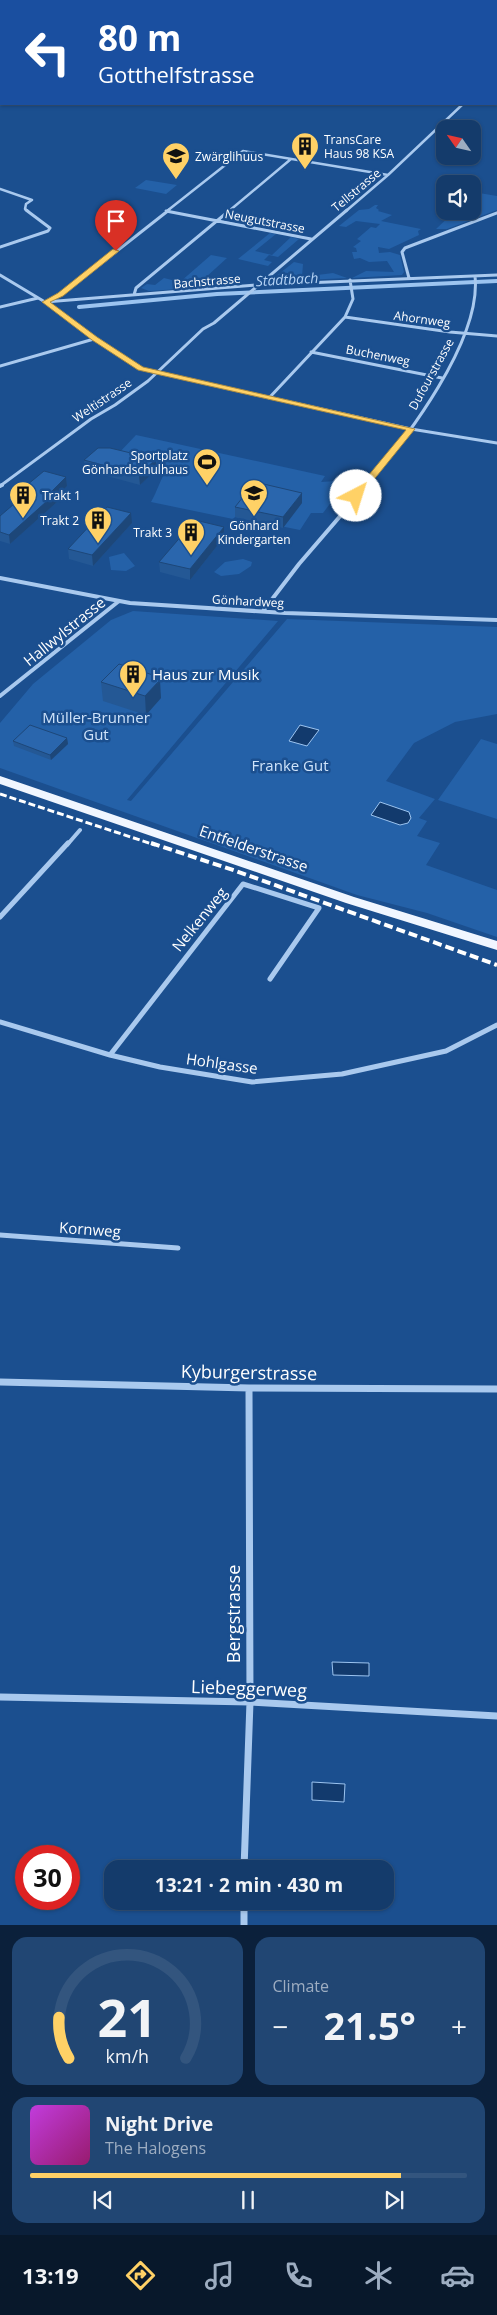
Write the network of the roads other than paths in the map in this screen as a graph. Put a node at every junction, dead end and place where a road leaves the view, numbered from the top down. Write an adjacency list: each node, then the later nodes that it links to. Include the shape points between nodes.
1 (462, 105): 3 (street, Tellstrasse)
2 (290, 159): 3 (street); 5 (street, via 243,151); 7 (street, Neugutstrasse)
3 (388, 175): 8 (street, Tellstrasse)
4 (0, 189): 9 (street, via 32,200 25,209 50,228)
5 (166, 211): 7 (street, Neugutstrasse); 20 (street, via 61,295)
6 (497, 213): 14 (street, via 405,248 402,252)
7 (216, 221): 8 (street, Neugutstrasse); 18 (street, Neugutstrasse, via 136,288)
8 (311, 239): 17 (street, Tellstrasse)
9 (0, 247)
10 (497, 274): 12 (street, Bachstrasse)
11 (0, 275): 13 (street)
12 (475, 276): 14 (street, Bachstrasse); 23 (street, Dufourstrasse, via 478,287)
13 (5, 278): 15 (street); 19 (street)
14 (409, 278): 16 (street, Bachstrasse)
15 (0, 280)
16 (351, 282): 17 (street, Bachstrasse); 22 (street, Buchenweg, via 354,300)
17 (256, 285): 18 (street, Bachstrasse); 28 (street, Weltistrasse)
18 (134, 295): 20 (street, Bachstrasse)
19 (38, 298): 20 (street); 21 (street)
20 (45, 302): 25 (street)
21 (0, 307)
22 (345, 317): 23 (street, Ahornweg); 26 (street, Buchenweg)
23 (465, 333): 24 (street, Ahornweg); 29 (street, Dufourstrasse)
24 (497, 336)
25 (94, 339): 27 (street); 28 (street, via 134,366)
26 (311, 352): 29 (street, Buchenweg); 30 (street, Buchenweg)
27 (0, 366)
28 (155, 373): 30 (street); 33 (street, Weltistrasse)
29 (442, 378): 31 (street, Dufourstrasse)
30 (269, 398): 31 (street)
31 (411, 429): 32 (street); 36 (street, Dufourstrasse)
32 (497, 443)
33 (0, 486)
34 (0, 578): 35 (street, Gönhardweg)
35 (119, 601): 36 (street, Gönhardweg); 38 (street, Hallwylstrasse)
36 (264, 611): 37 (street, Gönhardweg)
37 (497, 620)
38 (0, 696)
39 (0, 780): 42 (main road, Entfelderstrasse, via 350,900)
40 (80, 830): 41 (street)
41 (0, 917)
42 (497, 946)
43 (270, 979): 46 (street, Nelkenweg, via 319,908 243,884)
44 (0, 1022): 46 (street, Hohlgasse)
45 (497, 1025): 46 (street, Hohlgasse, via 446,1051 342,1074 252,1082)
46 (110, 1055)
47 (0, 1235): 48 (street, Kornweg)
48 (178, 1248)
49 (0, 1382): 50 (street, Kyburgerstrasse)
50 (249, 1388): 51 (street, Kyburgerstrasse); 53 (street, Bergstrasse)
51 (497, 1388)
52 (0, 1697): 53 (street, Liebeggerweg)
53 (250, 1702): 54 (street, Liebeggerweg); 55 (street, Bergstrasse)
54 (497, 1716)
55 (244, 1860)
56 (244, 1910): 57 (street)
57 (244, 1925)

